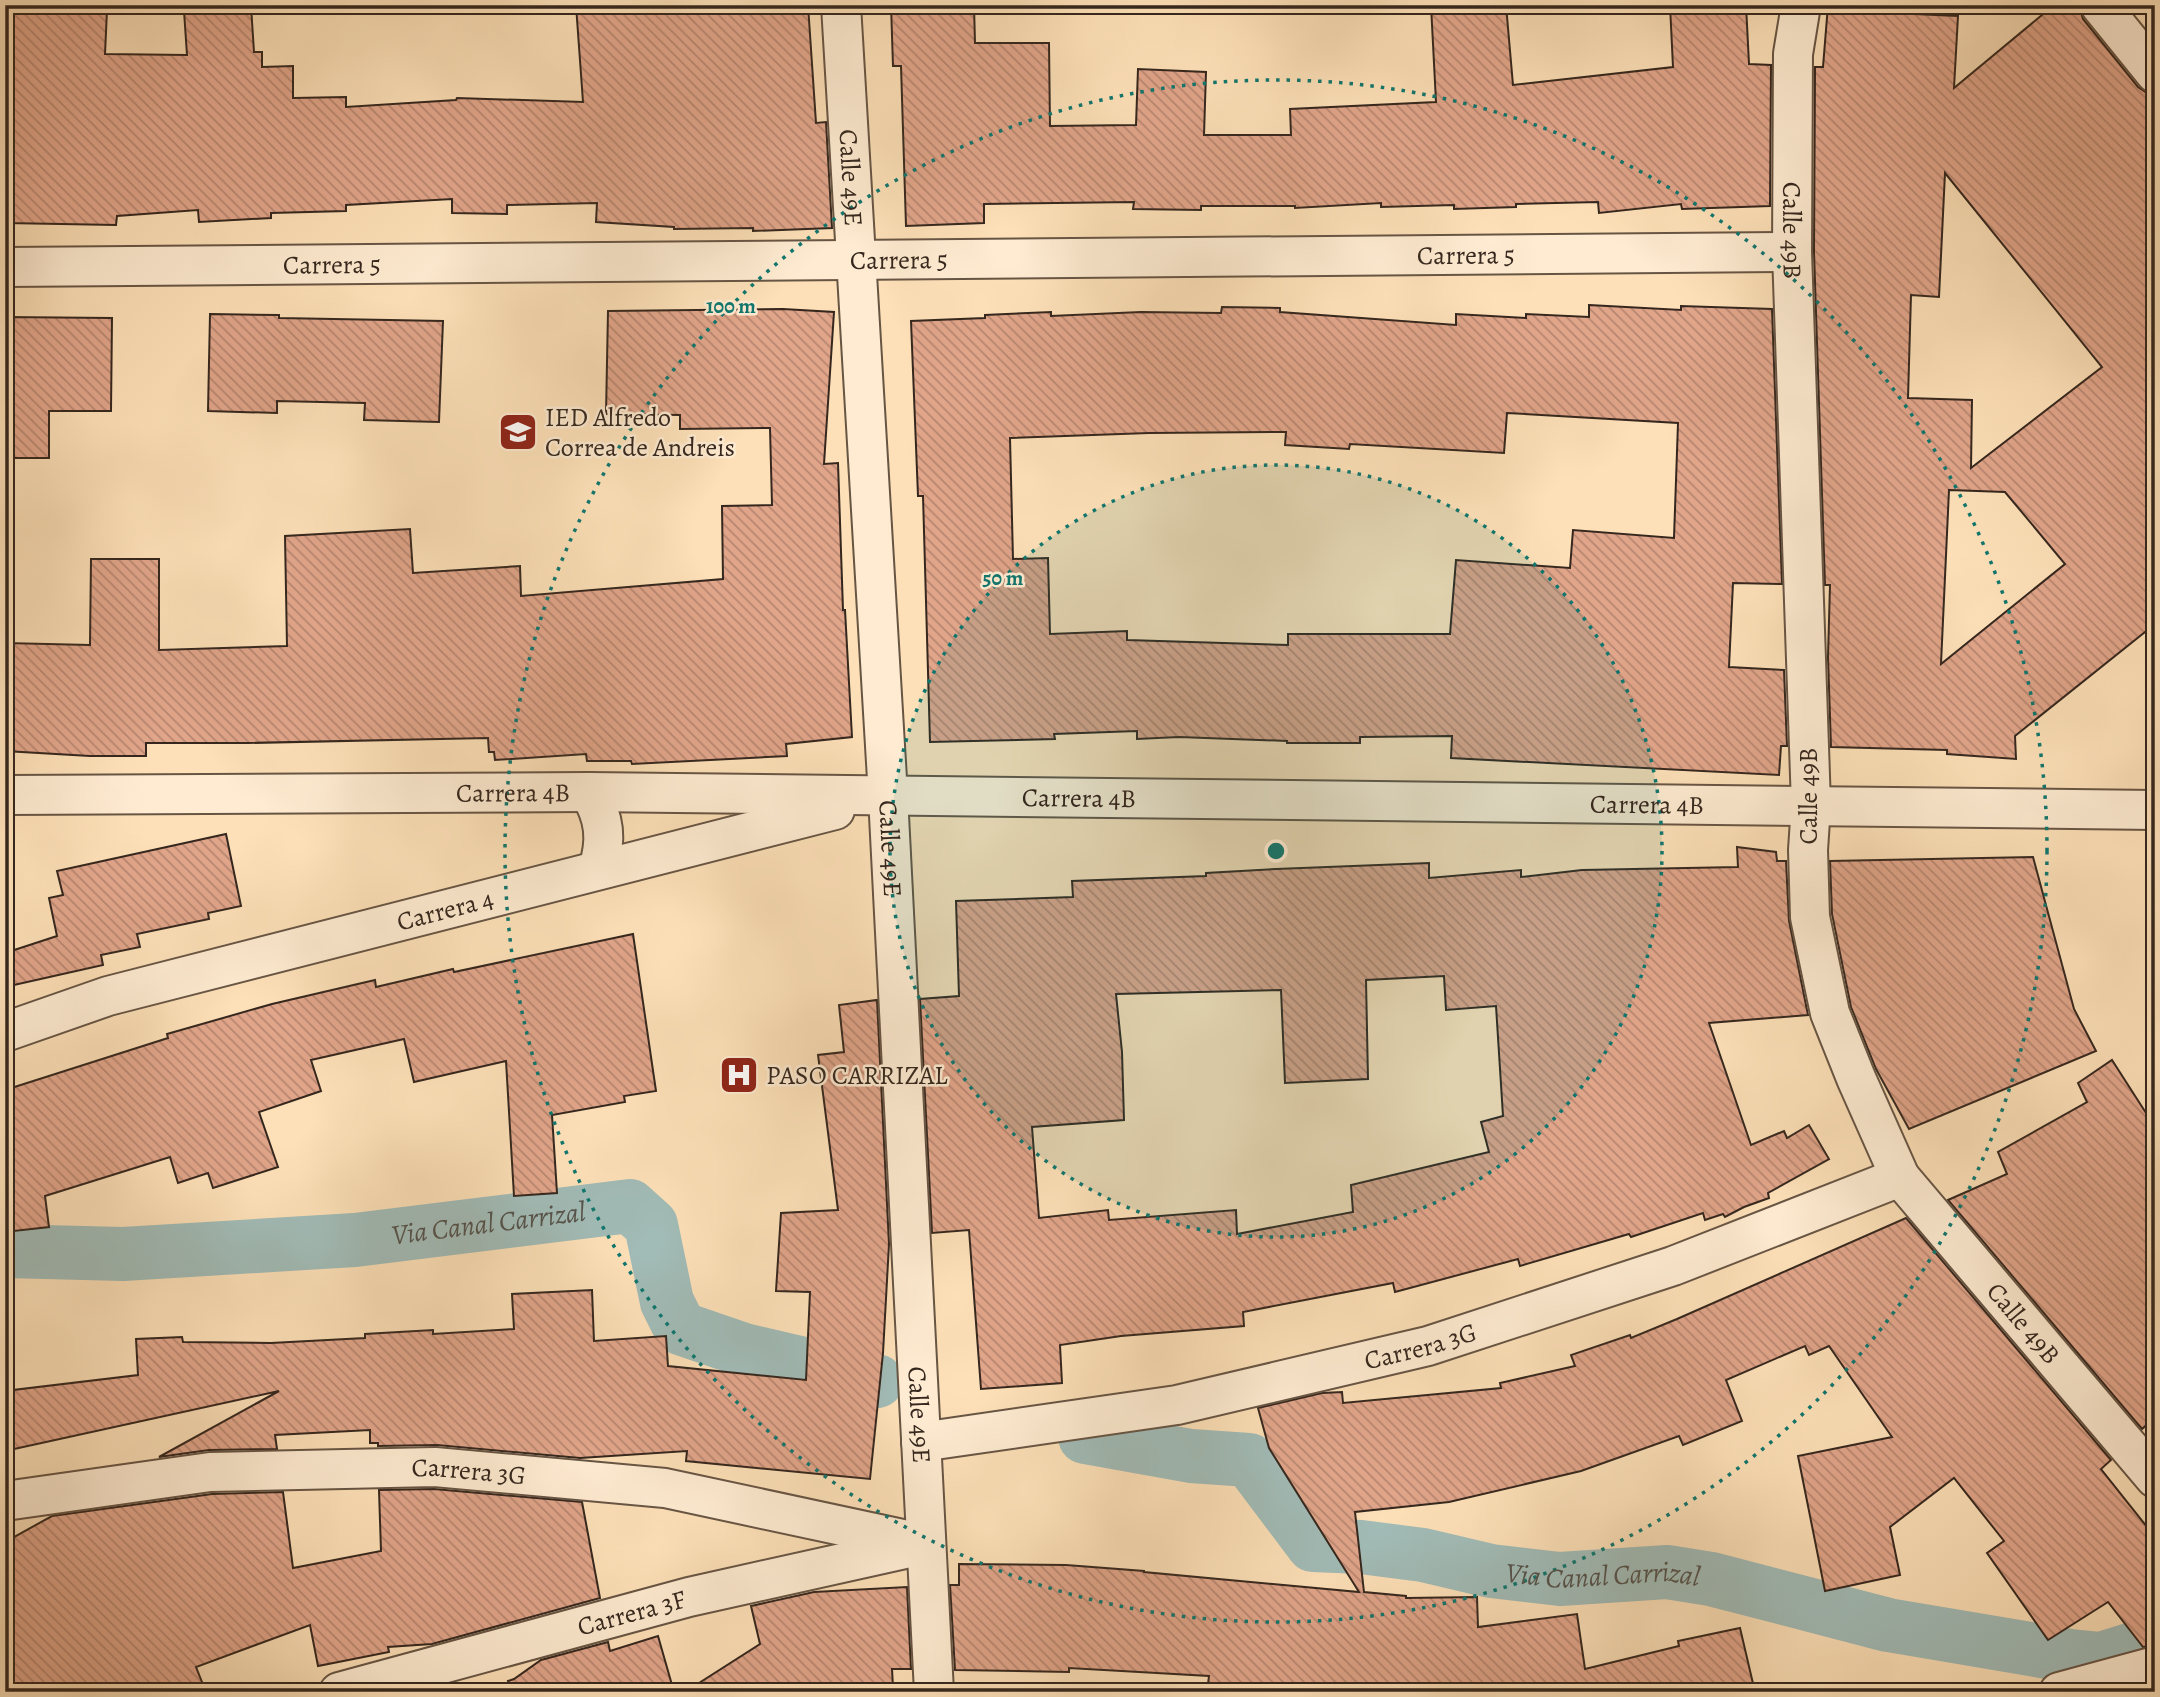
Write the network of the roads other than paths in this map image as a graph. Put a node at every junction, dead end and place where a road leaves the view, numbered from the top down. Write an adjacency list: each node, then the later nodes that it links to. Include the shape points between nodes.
1 (841, 5): 6 (street, Calle 49E)
2 (1801, 5): 5 (street, Calle 49B, via 1793,54)
3 (2100, 5): 4 (street)
4 (2155, 73)
5 (1792, 252): 6 (street, Carrera 5); 11 (street, Calle 49B)
6 (855, 259): 7 (street, Carrera 5); 10 (street, Calle 49E)
7 (5, 267)
8 (589, 792): 9 (street, Carrera 4B); 10 (street, Carrera 4B); 13 (street, via 605,829)
9 (5, 795)
10 (888, 796): 11 (street, Carrera 4B); 13 (street, Carrera 4); 16 (street, Calle 49E)
11 (1811, 805): 12 (street, Carrera 4B); 15 (street, Calle 49B, via 1810,918 1830,1013)
12 (2155, 810)
13 (598, 869): 14 (street, Carrera 4, via 108,996)
14 (5, 1032)
15 (1900, 1177): 16 (street, Carrera 3G, via 1674,1266 1428,1346 1177,1405); 17 (street, Calle 49B)
16 (921, 1442): 19 (street, Calle 49E)
17 (2155, 1478)
18 (5, 1501): 19 (street, Carrera 3G, via 210,1472 435,1467 665,1488)
19 (926, 1544): 21 (street, Carrera 3F, via 688,1597); 22 (street, Calle 49E)
20 (2155, 1666): 23 (street)
21 (339, 1692)
22 (934, 1692)
23 (2059, 1692)

